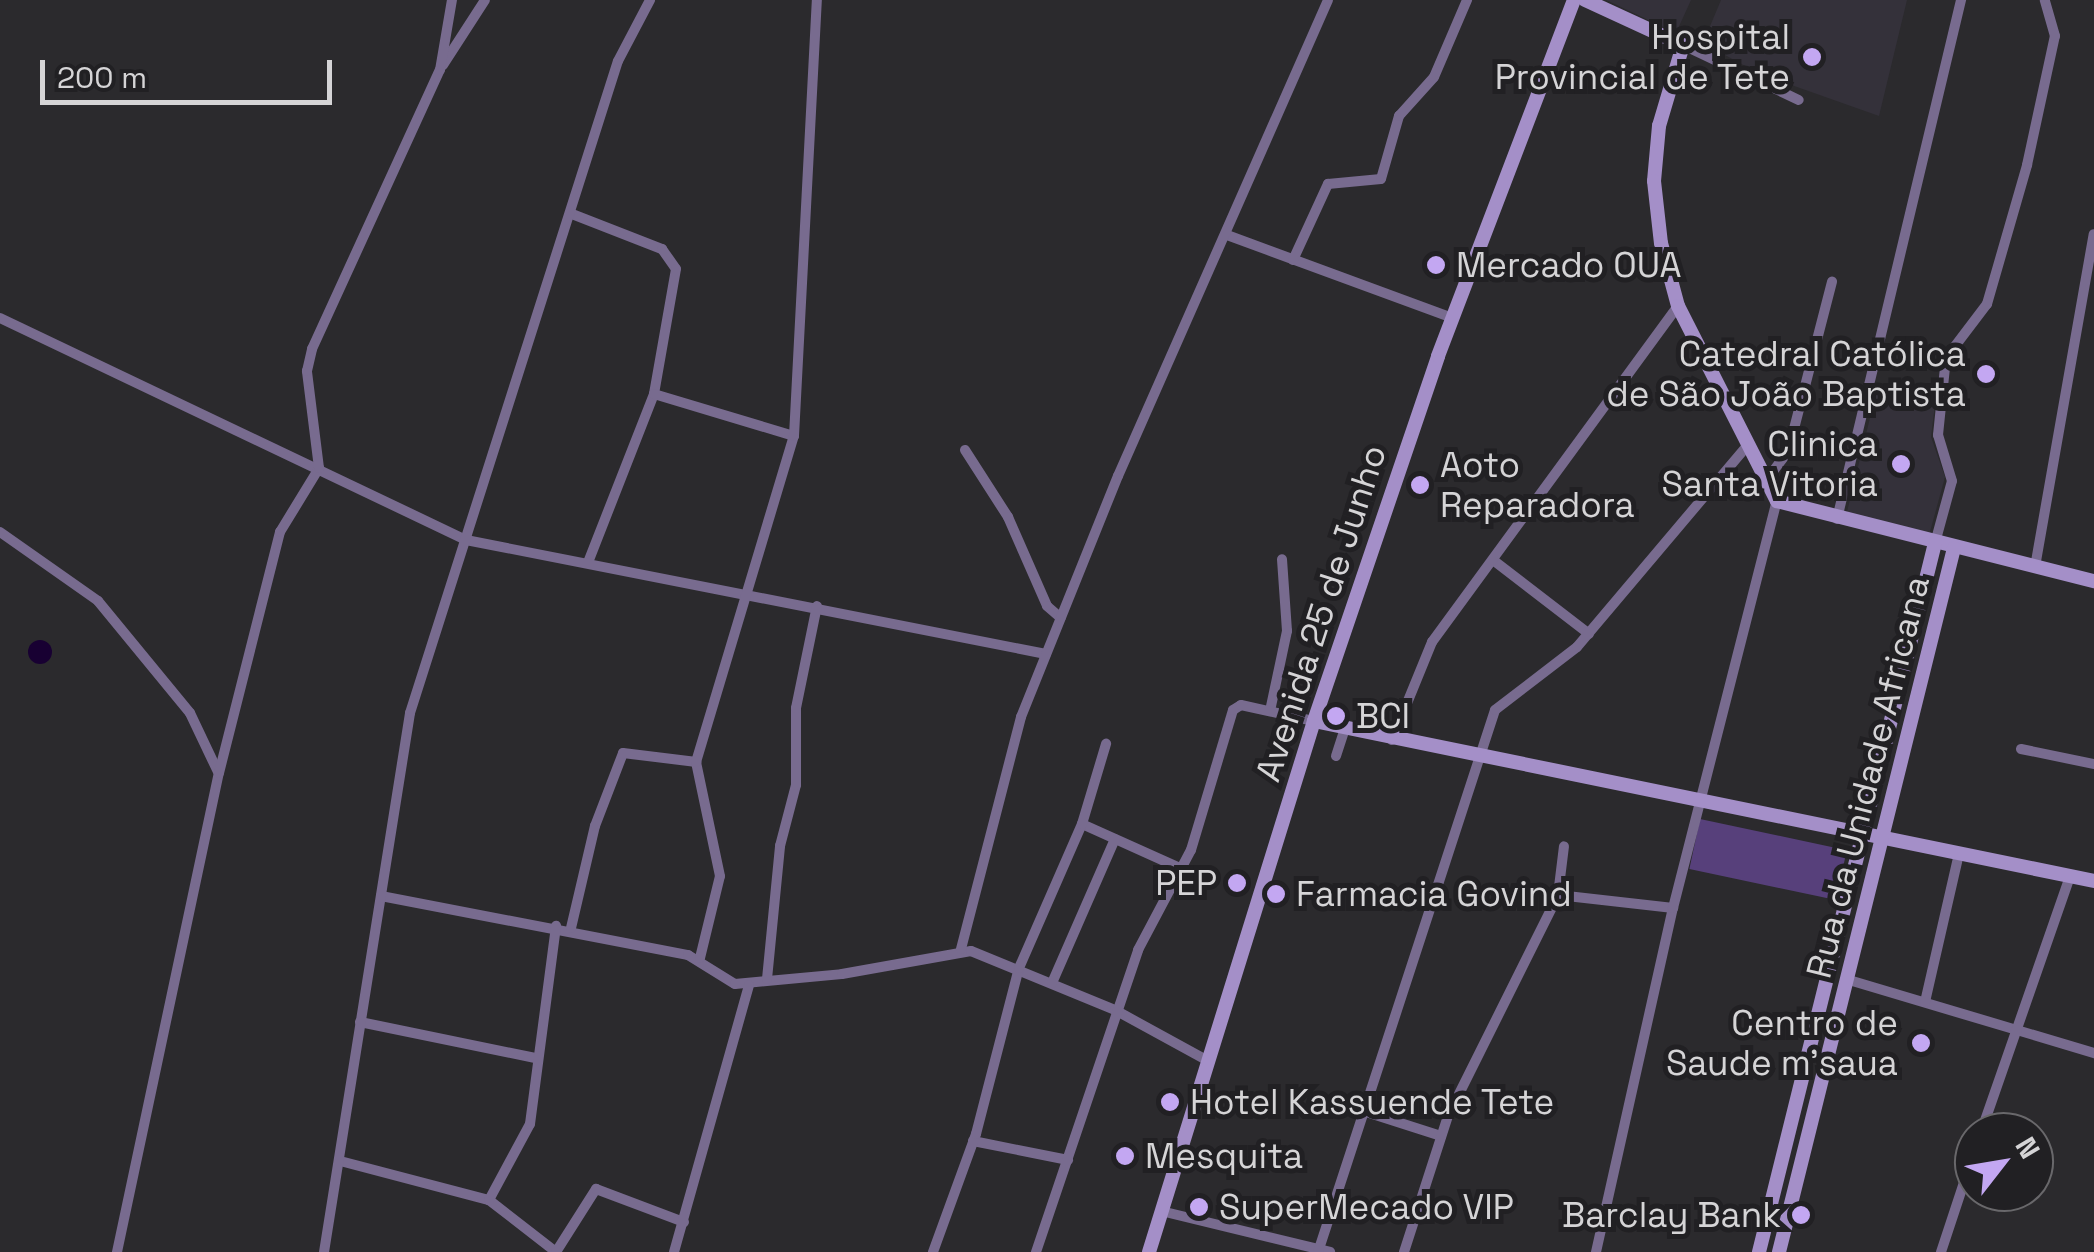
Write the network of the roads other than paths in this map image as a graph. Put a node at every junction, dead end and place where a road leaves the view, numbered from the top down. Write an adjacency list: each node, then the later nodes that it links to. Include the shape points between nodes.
1 (452, 0): 12 (street)
2 (485, 0): 12 (street)
3 (650, 0): 14 (street, via 618,61)
4 (817, 0): 23 (street)
5 (1328, 0): 16 (street)
6 (1466, 0): 17 (street, via 1434,76 1399,116 1381,180 1328,184)
7 (1574, 0): 21 (street, Avenida 25 de Junho)
8 (1585, 0): 11 (street)
9 (1961, 0): 29 (street)
10 (2045, 0): 32 (street, via 2055,36 2022,184 1987,304 1946,358 1938,435 1952,481)
11 (1683, 45): 13 (street); 19 (street, via 1659,126 1654,181)
12 (440, 70): 26 (street, via 312,349 307,371)
13 (1799, 100)
14 (572, 214): 22 (street, via 662,249 676,269); 31 (street)
15 (2094, 234): 37 (street)
16 (1227, 235): 17 (street); 41 (street)
17 (1293, 260): 21 (street)
18 (1832, 282): 27 (street, via 1788,452)
19 (1678, 306): 24 (street); 35 (street)
20 (0, 318): 26 (street)
21 (1452, 318): 45 (street, Avenida 25 de Junho)
22 (654, 394): 23 (street); 36 (street)
23 (794, 436): 39 (street)
24 (1745, 448): 27 (street); 42 (street)
25 (965, 450): 41 (street, via 1008,517 1047,606)
26 (319, 468): 31 (street); 54 (street, via 280,532)
27 (1764, 483): 28 (street)
28 (1776, 502): 29 (street); 55 (street)
29 (1837, 520): 32 (street)
30 (0, 532): 54 (street, via 98,601 190,713)
31 (466, 540): 36 (street); 66 (street, via 410,712)
32 (1935, 543): 33 (street); 57 (street, Rua da Unidade Africana)
33 (1954, 548): 37 (street); 58 (street, Rua da Unidade Africana)
34 (1282, 560): 44 (street, via 1286,631)
35 (1493, 560): 42 (street); 47 (street, via 1432,642)
36 (588, 562): 39 (street)
37 (2035, 567): 38 (street)
38 (2094, 582)
39 (752, 591): 40 (street); 52 (street)
40 (818, 606): 43 (street); 73 (street, via 796,708 796,785 780,846)
41 (1062, 618): 43 (street)
42 (1589, 634): 51 (street, via 1505,699)
43 (1046, 654): 70 (street, via 1013,742)
44 (1270, 711): 45 (street); 62 (street, via 1241,704 1233,710)
45 (1314, 721): 46 (street); 83 (street, Avenida 25 de Junho)
46 (1344, 728): 47 (street); 50 (street)
47 (1392, 740): 51 (street)
48 (1106, 744): 56 (street)
49 (2022, 749): 53 (street)
50 (1336, 756)
51 (1476, 758): 55 (street); 84 (street)
52 (696, 762): 69 (street, via 623,753 595,826); 71 (street, via 720,876)
53 (2094, 764)
54 (219, 773): 95 (street)
55 (1699, 804): 57 (street); 67 (street)
56 (1082, 824): 59 (street); 72 (street)
57 (1863, 834): 58 (street); 104 (street, Rua da Unidade Africana)
58 (1884, 838): 61 (street); 74 (street, Rua da Unidade Africana)
59 (1115, 839): 62 (street); 75 (street)
60 (1564, 846): 65 (street)
61 (1959, 854): 63 (street); 77 (street)
62 (1182, 870): 78 (street, via 1144,934)
63 (2070, 877): 64 (street); 80 (street)
64 (2094, 881)
65 (1558, 895): 67 (street); 86 (street)
66 (381, 896): 68 (street); 79 (street)
67 (1672, 908): 103 (street)
68 (556, 926): 69 (street); 82 (street)
69 (570, 928): 71 (street)
70 (961, 949): 72 (street); 73 (street, via 842,974)
71 (700, 958): 76 (street, via 722,978)
72 (1019, 968): 75 (street); 87 (street)
73 (767, 979): 76 (street)
74 (1849, 980): 77 (street); 105 (street, Rua da Unidade Africana)
75 (1052, 983): 78 (street)
76 (748, 985): 93 (street)
77 (1924, 1002): 80 (street)
78 (1115, 1010): 83 (street); 88 (street)
79 (360, 1022): 82 (street); 89 (street)
80 (2014, 1031): 81 (street); 85 (street)
81 (2094, 1053)
82 (535, 1058): 90 (street, via 530,1124)
83 (1208, 1061): 91 (street, Avenida 25 de Junho)
84 (1363, 1110): 86 (street); 94 (street)
85 (1987, 1112)
86 (1441, 1136): 102 (street)
87 (974, 1141): 88 (street); 99 (street)
88 (1068, 1160): 100 (street)
89 (344, 1162): 90 (street); 96 (street)
90 (489, 1200): 97 (street)
91 (1161, 1210): 94 (street); 101 (street, Avenida 25 de Junho)
92 (1954, 1212): 106 (street)
93 (684, 1222): 97 (street, via 596,1189); 98 (street)
94 (1323, 1251)
95 (117, 1252)
96 (324, 1252)
97 (556, 1252)
98 (674, 1252)
99 (933, 1252)
100 (1036, 1252)
101 (1148, 1252)
102 (1404, 1252)
103 (1596, 1252)
104 (1760, 1252)
105 (1779, 1252)
106 (1941, 1252)

